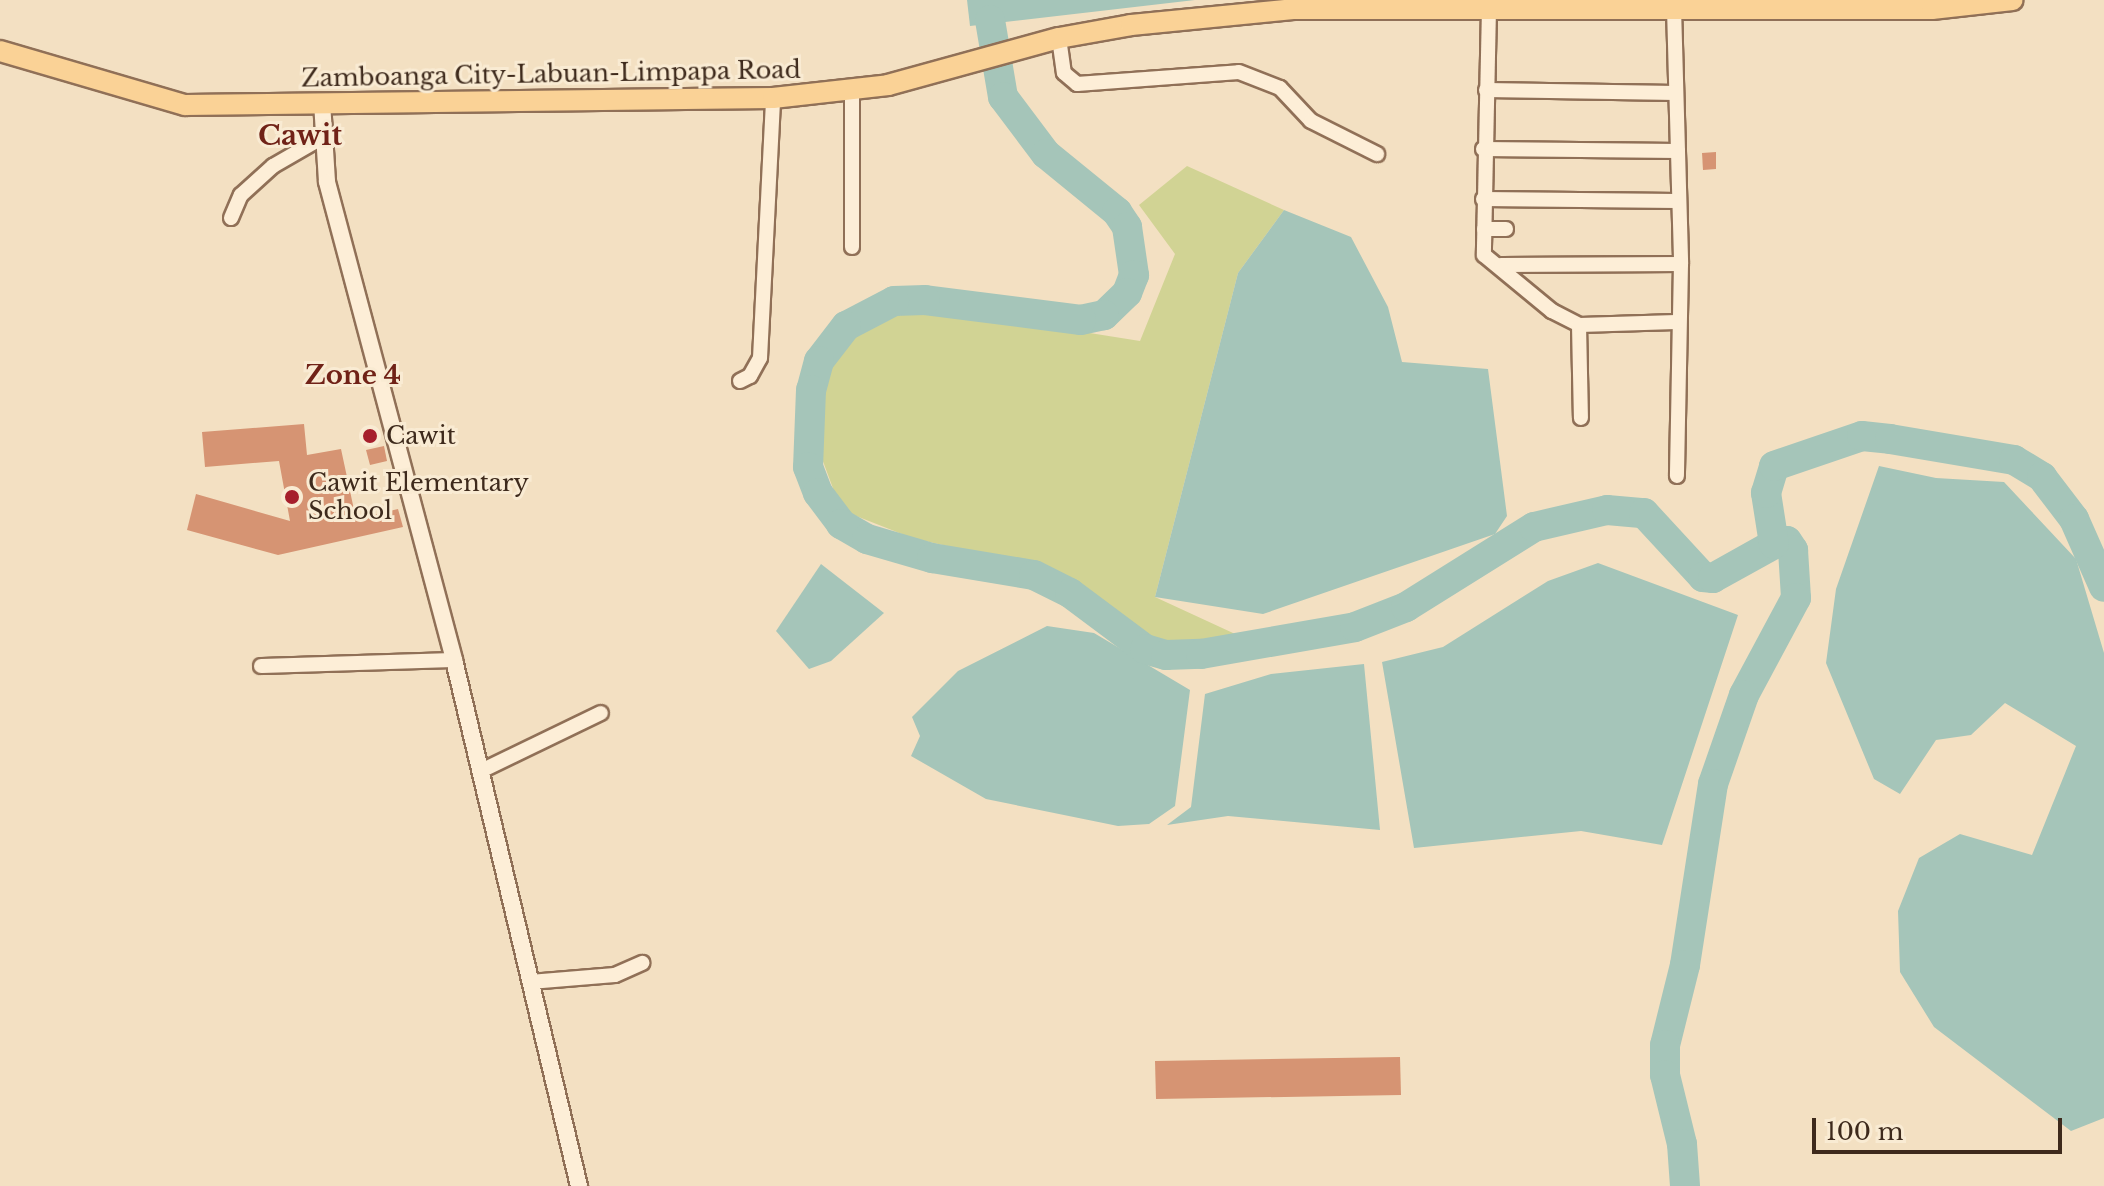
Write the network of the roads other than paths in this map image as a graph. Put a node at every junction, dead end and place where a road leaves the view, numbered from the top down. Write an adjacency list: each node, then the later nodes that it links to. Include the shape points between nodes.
1 (2013, 0): 3 (main road, Zamboanga City-Labuan-Limpapa Road, via 1932,9)
2 (1489, 8): 3 (main road, Zamboanga City-Labuan-Limpapa Road); 4 (main road, Zamboanga City-Labuan-Limpapa Road, via 1293,9 1131,25); 7 (street)
3 (1674, 8): 8 (street)
4 (1059, 38): 6 (main road, Zamboanga City-Labuan-Limpapa Road, via 919,78); 14 (street, via 1064,73 1077,84 1239,72 1280,88 1311,121)
5 (0, 51): 10 (main road, Zamboanga City-Labuan-Limpapa Road, via 185,105)
6 (852, 89): 9 (main road, Zamboanga City-Labuan-Limpapa Road); 20 (street)
7 (1486, 90): 8 (street); 12 (street)
8 (1676, 93): 13 (street)
9 (773, 98): 10 (main road, Zamboanga City-Labuan-Limpapa Road); 25 (street, via 760,358 750,376)
10 (322, 102): 11 (street)
11 (325, 136): 17 (street, via 273,166 241,195); 28 (street, via 327,182)
12 (1483, 149): 13 (street); 15 (street)
13 (1678, 151): 16 (street)
14 (1377, 154)
15 (1483, 199): 16 (street); 18 (street)
16 (1677, 201): 21 (street)
17 (231, 218)
18 (1484, 229): 19 (street); 22 (street, via 1484,255 1490,265)
19 (1506, 229)
20 (852, 247)
21 (1681, 264): 22 (street); 23 (street)
22 (1501, 265): 24 (street, via 1552,311)
23 (1677, 322): 24 (street); 27 (street)
24 (1579, 325): 26 (street)
25 (740, 381)
26 (1581, 418)
27 (1677, 476)
28 (454, 660): 29 (street); 31 (street)
29 (261, 666)
30 (601, 713): 31 (street)
31 (481, 771): 33 (street)
32 (642, 963): 33 (street, via 615,975)
33 (530, 982): 34 (street)
34 (579, 1186)

